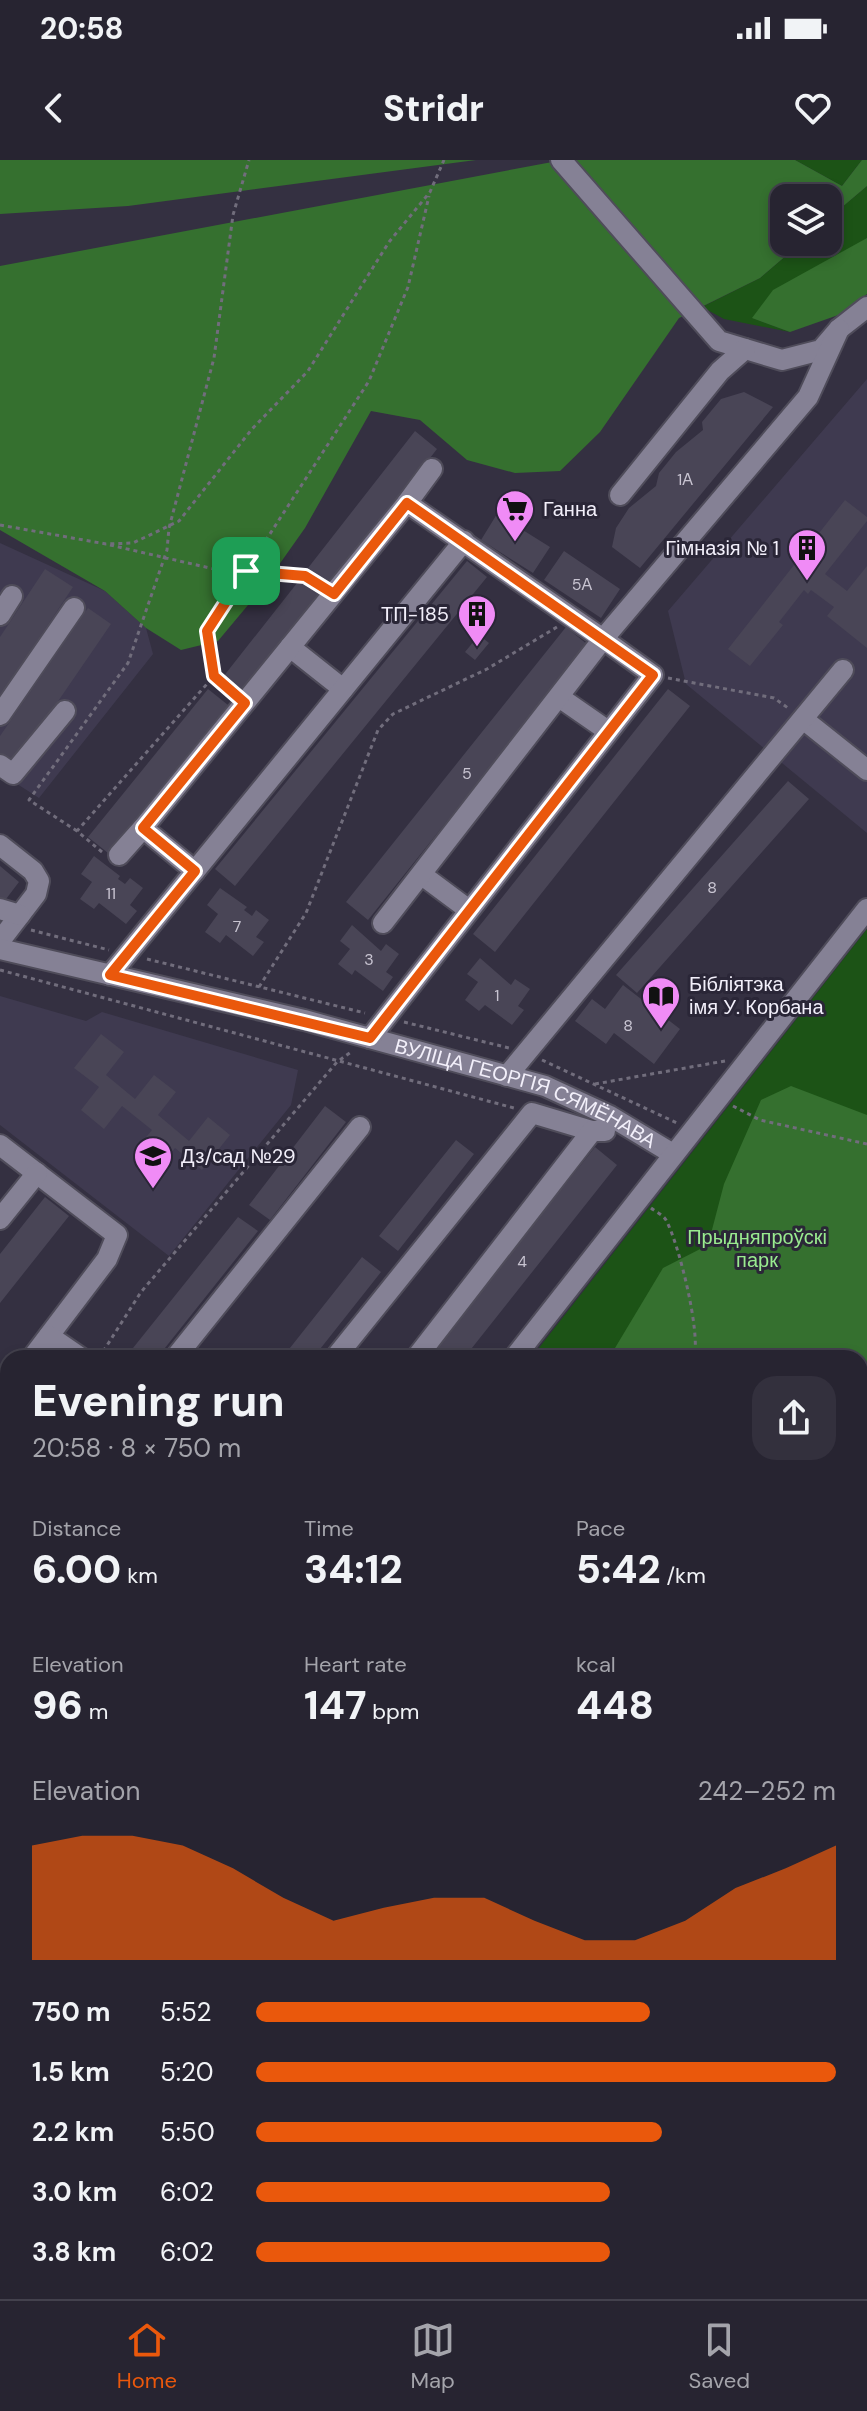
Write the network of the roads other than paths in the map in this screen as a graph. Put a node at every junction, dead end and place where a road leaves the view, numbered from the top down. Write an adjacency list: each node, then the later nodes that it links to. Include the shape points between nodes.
1 (561, 160): 4 (street, via 719,341)
2 (867, 307): 3 (street)
3 (839, 329): 4 (street, via 821,350 782,360); 12 (street, via 808,397)
4 (745, 349): 6 (street, via 720,371)
5 (432, 469): 7 (street)
6 (620, 495)
7 (407, 503): 8 (street); 13 (street)
8 (464, 541): 12 (street); 15 (street)
9 (12, 596): 11 (street)
10 (74, 608): 18 (street)
11 (0, 615)
12 (603, 639): 16 (street); 20 (street, via 653,675)
13 (290, 647): 15 (street); 23 (street)
14 (843, 670): 19 (street)
15 (343, 689): 26 (street)
16 (559, 697): 20 (street); 27 (street)
17 (65, 711): 21 (street, via 13,774)
18 (0, 715)
19 (803, 719): 22 (street); 36 (street)
20 (608, 731): 29 (street)
21 (0, 765)
22 (867, 770)
23 (143, 828): 25 (street); 26 (street)
24 (0, 845): 30 (street, via 39,881 36,894)
25 (119, 855)
26 (195, 871): 34 (street)
27 (422, 875): 29 (street); 31 (street)
28 (867, 909): 41 (street)
29 (469, 910): 35 (street)
30 (10, 912): 32 (street)
31 (383, 923)
32 (0, 941)
33 (0, 949): 34 (street, ВУЛІЦА ГЕОРГІЯ СЯМЁНАВА)
34 (110, 975): 35 (street, ВУЛІЦА ГЕОРГІЯ СЯМЁНАВА)
35 (370, 1038): 36 (street, ВУЛІЦА ГЕОРГІЯ СЯМЁНАВА)
36 (507, 1076): 39 (street, ВУЛІЦА ГЕОРГІЯ СЯМЁНАВА, via 545,1086)
37 (360, 1127): 47 (street)
38 (592, 1131): 39 (street); 48 (street, via 532,1113); 49 (street)
39 (639, 1132): 41 (street, ВУЛІЦА ГЕОРГІЯ СЯМЁНАВА)
40 (0, 1145): 42 (street)
41 (673, 1154): 50 (street)
42 (37, 1173): 43 (street); 44 (street, via 117,1235 107,1259)
43 (0, 1219)
44 (49, 1336): 45 (street); 46 (street)
45 (38, 1350)
46 (69, 1350)
47 (181, 1350)
48 (341, 1350)
49 (422, 1350)
50 (520, 1350)

